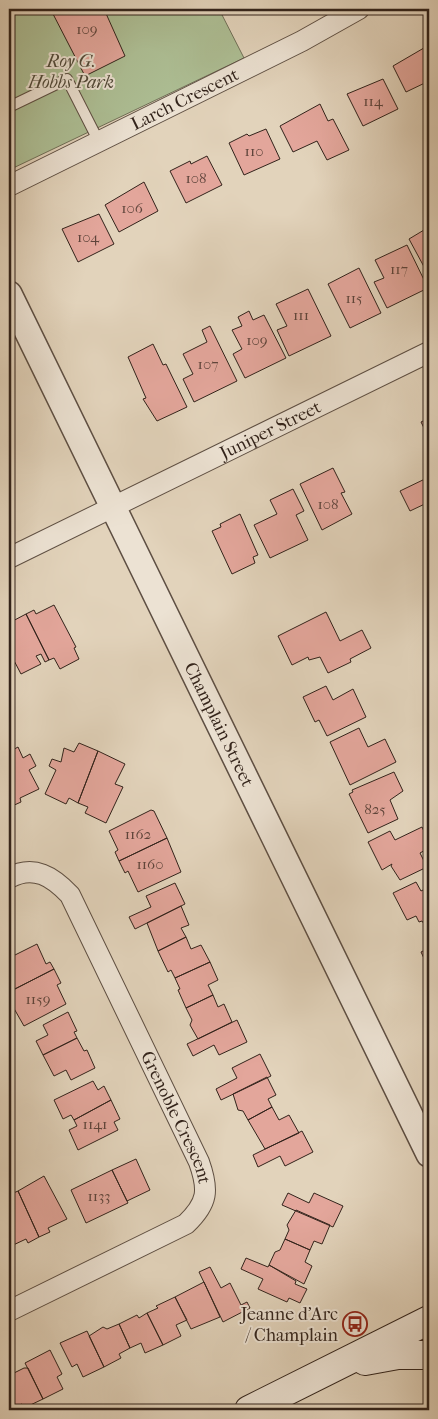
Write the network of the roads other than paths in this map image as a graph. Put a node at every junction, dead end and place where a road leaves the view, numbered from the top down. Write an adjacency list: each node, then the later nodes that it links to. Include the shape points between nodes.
1 (360, 9): 3 (street, Larch Crescent)
2 (9, 106): 3 (lane, via 67,79)
3 (99, 142): 4 (street, Larch Crescent)
4 (9, 186)
5 (9, 294): 7 (street, Champlain Street)
6 (429, 352): 7 (street, Juniper Street)
7 (113, 508): 8 (street, Juniper Street); 10 (street, Champlain Street)
8 (9, 558)
9 (9, 878): 11 (street, Grenoble Crescent, via 33,872 54,878 70,894 199,1162 205,1179 206,1197 186,1224)
10 (429, 1154)
11 (9, 1311)
12 (429, 1320): 14 (main road)
13 (429, 1355): 14 (main road, via 398,1355 370,1360)
14 (309, 1379): 15 (main road)
15 (249, 1410)

